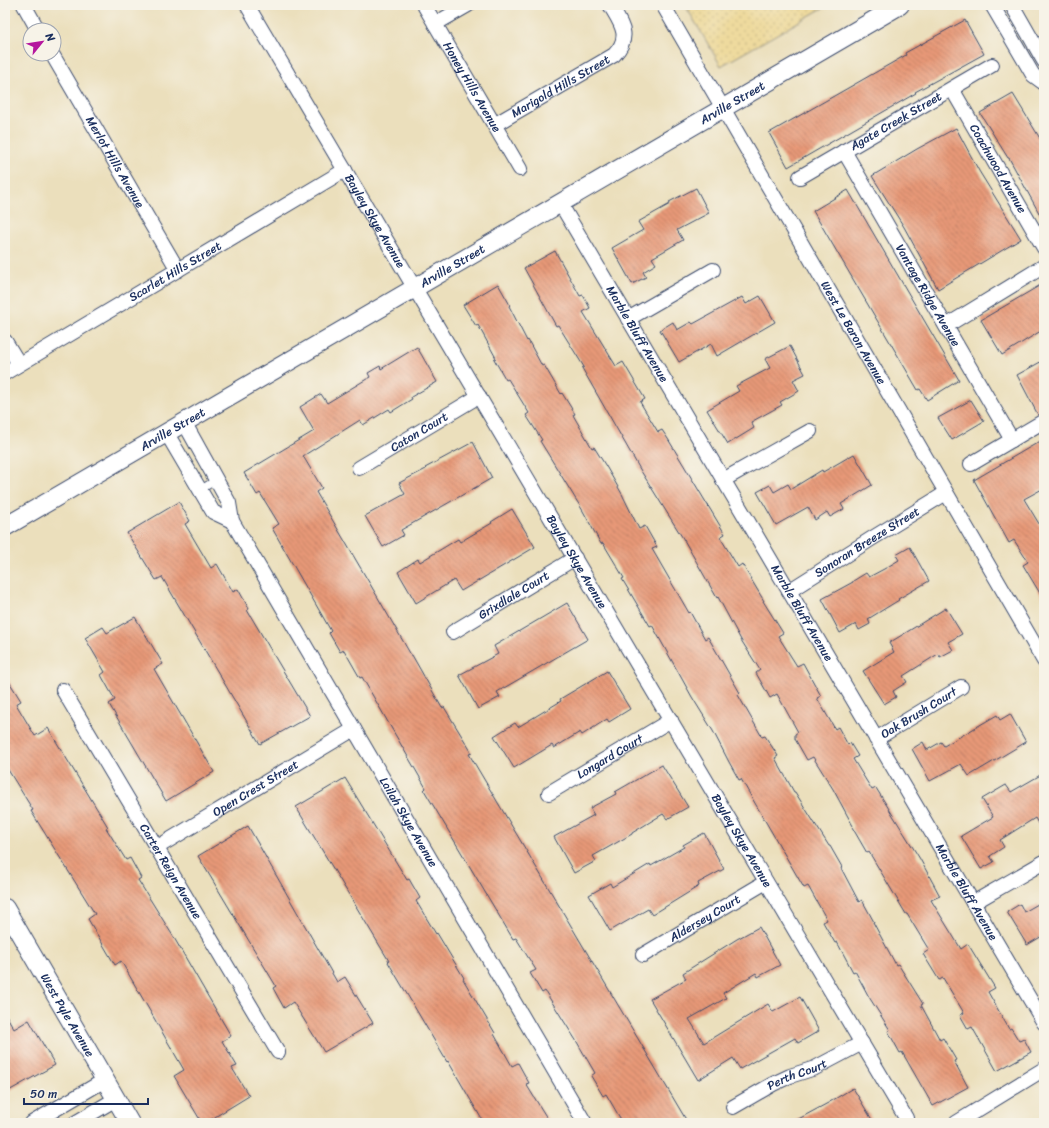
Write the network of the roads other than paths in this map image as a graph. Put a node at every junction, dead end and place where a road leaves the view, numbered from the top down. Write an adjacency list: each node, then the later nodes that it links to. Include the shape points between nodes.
1 (24, 5): 10 (street)
2 (247, 5): 21 (street, Bayley Skye Avenue)
3 (424, 5): 11 (street, Honey Hills Avenue)
4 (468, 5): 11 (street)
5 (610, 5): 18 (street, Marigold Hills Street, via 623,29 623,43 619,49 608,59)
6 (663, 5): 17 (street, West Le Baron Avenue)
7 (900, 5): 17 (street, Arville Street)
8 (992, 5): 15 (street, via 1033,75)
9 (1012, 5): 12 (street)
10 (34, 22)
11 (435, 24): 18 (street, Honey Hills Avenue)
12 (1044, 61)
13 (57, 62): 26 (street, Merlot Hills Avenue)
14 (992, 65): 16 (street, Agate Creek Street)
15 (1044, 83)
16 (952, 88): 19 (street, Agate Creek Street); 24 (street, Coachwood Avenue)
17 (723, 108): 23 (street, Arville Street); 45 (street, West Le Baron Avenue)
18 (494, 125): 20 (street, Honey Hills Avenue)
19 (844, 151): 22 (street, Agate Creek Street); 30 (street, Vantage Ridge Avenue)
20 (520, 169)
21 (345, 170): 26 (street, Scarlet Hills Street); 28 (street, Bayley Skye Avenue)
22 (800, 177)
23 (560, 203): 28 (street, Arville Street); 29 (street, Marble Bluff Avenue)
24 (1044, 248)
25 (1044, 266): 30 (street)
26 (178, 270): 32 (street, Scarlet Hills Street)
27 (713, 270): 29 (street)
28 (415, 288): 34 (street, Bayley Skye Avenue); 36 (street, Arville Street)
29 (628, 319): 43 (street, Marble Bluff Avenue)
30 (946, 326): 39 (street, Vantage Ridge Avenue)
31 (5, 341): 32 (street)
32 (19, 364): 33 (street, Scarlet Hills Street)
33 (5, 373)
34 (479, 396): 41 (street, Caton Court); 48 (street, Bayley Skye Avenue)
35 (1044, 421): 39 (street)
36 (184, 422): 38 (street, Arville Street); 42 (street, Lailah Skye Avenue)
37 (810, 431): 43 (street)
38 (166, 432): 44 (street); 47 (street, Arville Street)
39 (1012, 440): 40 (street)
40 (971, 464)
41 (359, 468)
42 (216, 480): 44 (lane); 46 (street, Lailah Skye Avenue, via 229,503)
43 (724, 480): 49 (street, Marble Bluff Avenue)
44 (200, 490): 46 (street, via 212,512)
45 (946, 493): 49 (street, Sonoran Breeze Street); 51 (street, West Le Baron Avenue)
46 (232, 521): 55 (street, Lailah Skye Avenue)
47 (5, 527)
48 (575, 558): 50 (street, Grixdlale Court); 54 (street, Bayley Skye Avenue)
49 (789, 591): 56 (street, Marble Bluff Avenue)
50 (453, 632)
51 (1044, 661)
52 (961, 687): 56 (street, Oak Brush Court)
53 (63, 690): 58 (street, Carter Reign Avenue)
54 (671, 720): 57 (street, Longard Court); 60 (street, Bayley Skye Avenue)
55 (354, 729): 58 (street, Open Crest Street); 75 (street, Lailah Skye Avenue)
56 (876, 739): 61 (street, Marble Bluff Avenue)
57 (549, 793)
58 (156, 848): 66 (street, Carter Reign Avenue)
59 (1044, 862): 61 (street)
60 (766, 882): 63 (street, Aldersey Court); 65 (street, Bayley Skye Avenue)
61 (973, 903): 64 (street, Marble Bluff Avenue)
62 (5, 908): 68 (street, West Pyle Avenue)
63 (643, 955)
64 (1044, 1023)
65 (862, 1044): 70 (street, Perth Court, via 815,1068 773,1084); 71 (street, Bayley Skye Avenue)
66 (278, 1052)
67 (1044, 1069): 76 (street)
68 (105, 1080): 69 (street, West Pyle Avenue); 72 (street)
69 (116, 1099): 73 (street); 74 (street, West Pyle Avenue)
70 (733, 1107)
71 (906, 1118)
72 (32, 1123)
73 (75, 1123)
74 (130, 1123)
75 (585, 1123)
76 (956, 1123)

